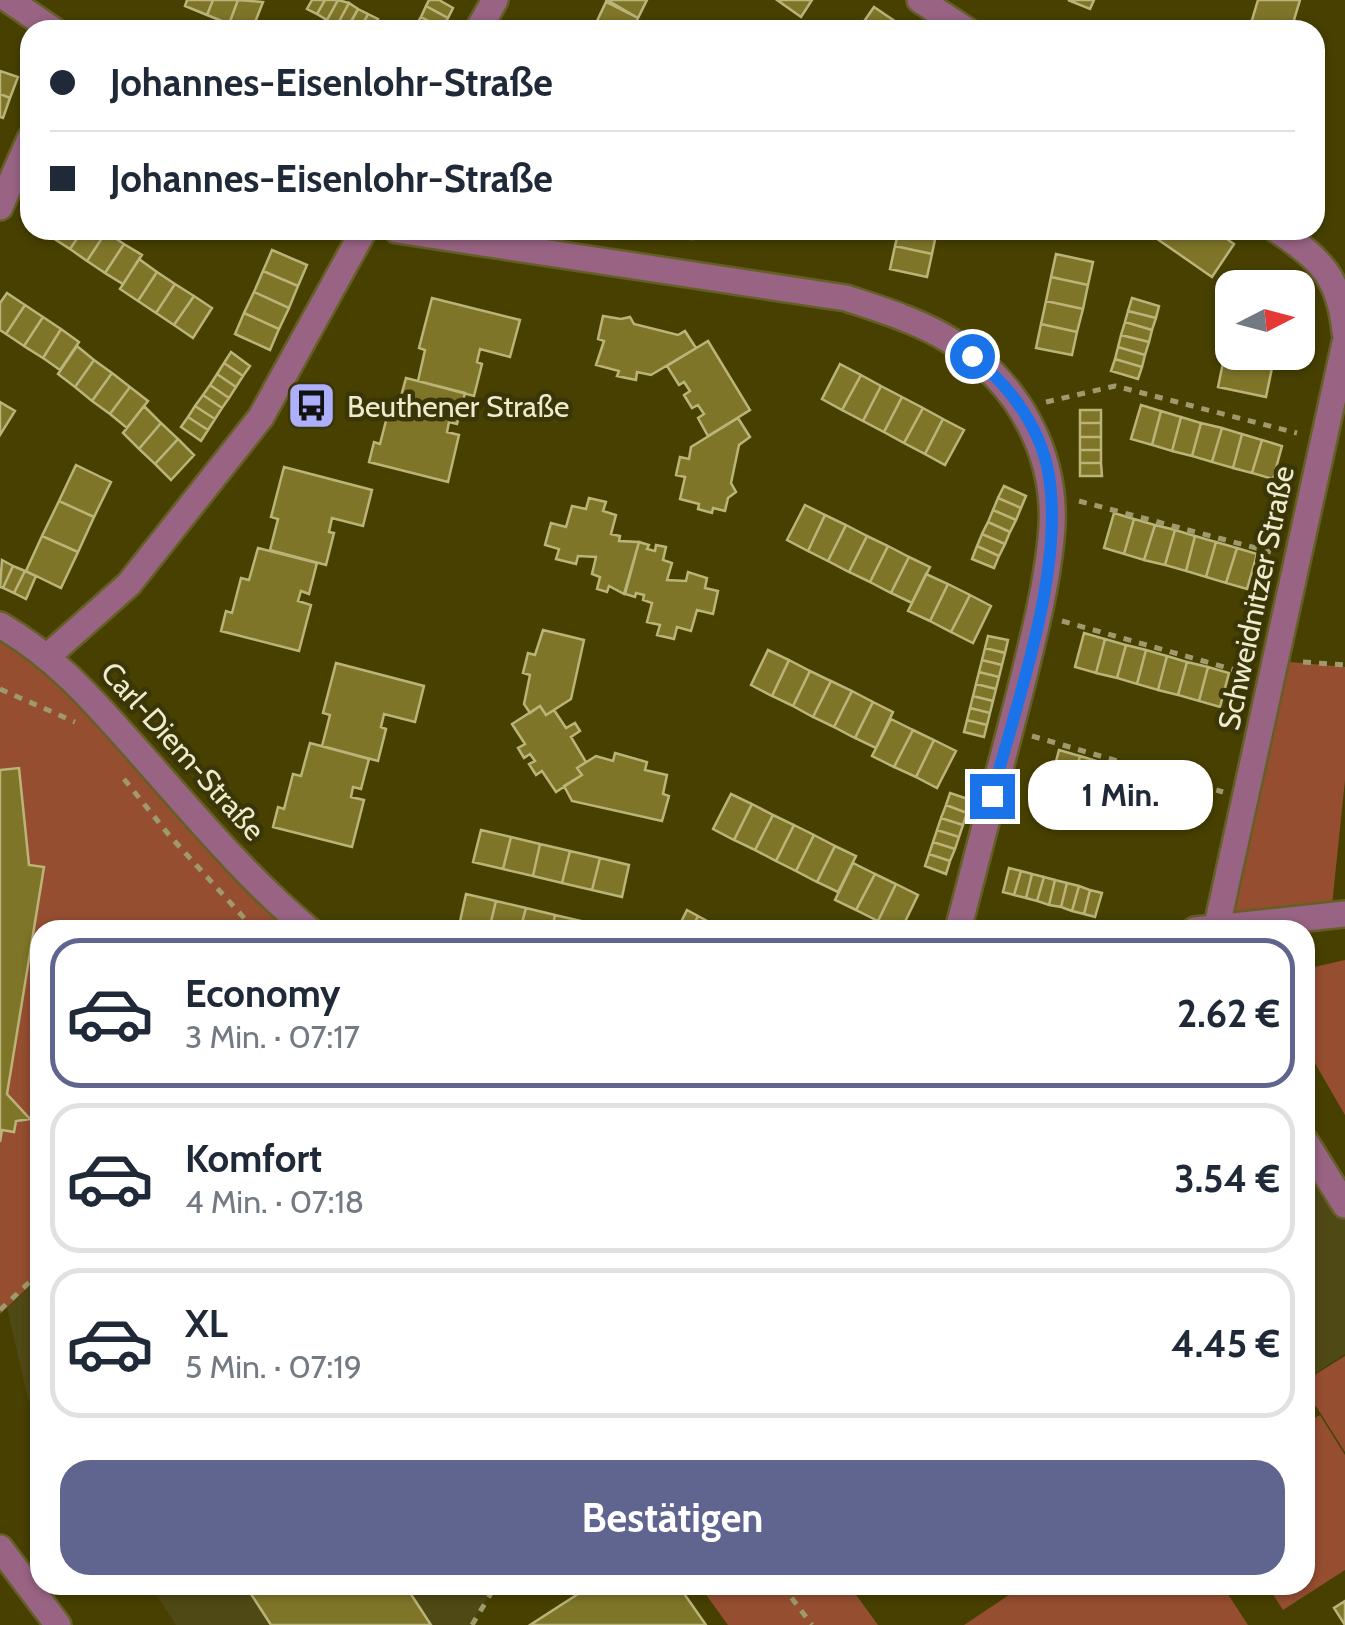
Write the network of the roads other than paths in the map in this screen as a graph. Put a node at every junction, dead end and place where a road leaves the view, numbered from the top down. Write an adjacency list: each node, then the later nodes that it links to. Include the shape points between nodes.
1 (8, 0): 3 (street)
2 (920, 0): 4 (street)
3 (39, 20)
4 (951, 20)
5 (20, 162): 6 (street)
6 (0, 207)
7 (358, 240): 13 (street, via 252,429 128,584)
8 (463, 240): 16 (street, via 846,298 952,341 993,372 1022,408 1050,481 1052,536 1040,615)
9 (1292, 240): 10 (street, via 1331,275)
10 (1345, 332)
11 (1345, 343): 17 (street, Schweidnitzer Straße, via 1245,798)
12 (0, 625): 13 (street, Carl-Diem-Straße)
13 (48, 656): 15 (street, Carl-Diem-Straße)
14 (1345, 914): 18 (street)
15 (300, 920)
16 (961, 920)
17 (1208, 920)
18 (1285, 920)
19 (1315, 1152): 20 (street)
20 (1337, 1175): 21 (street)
21 (1345, 1205)
22 (0, 1548): 23 (street)
23 (30, 1588)
24 (35, 1595): 25 (street)
25 (58, 1625)

